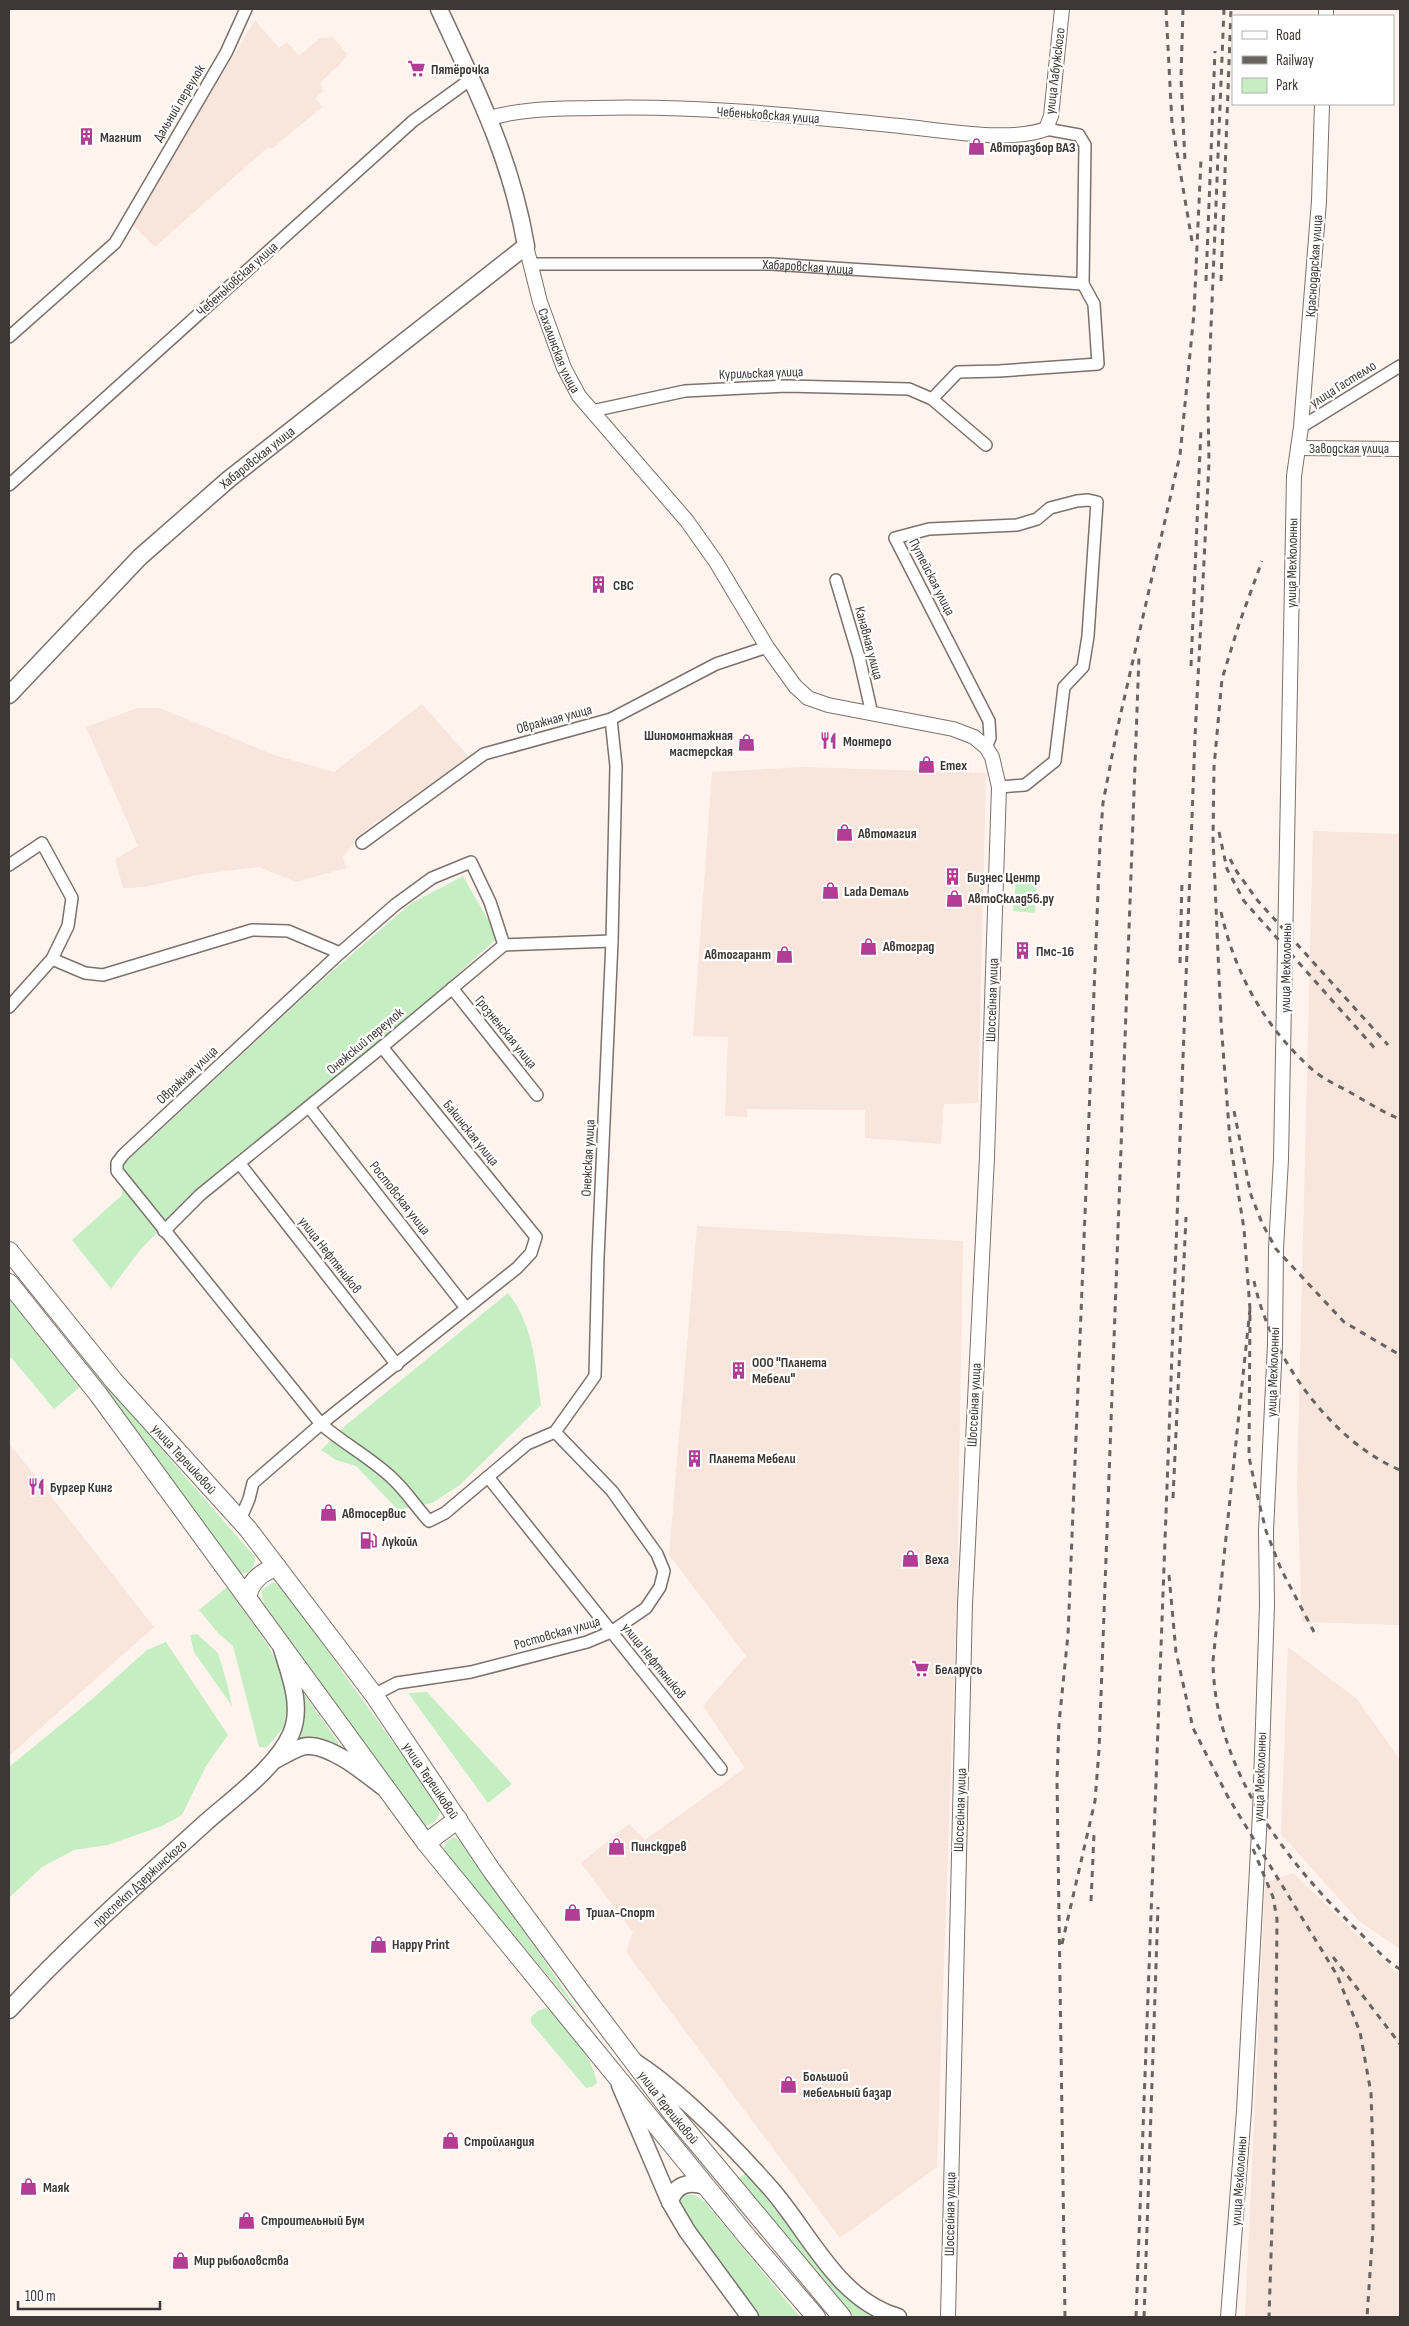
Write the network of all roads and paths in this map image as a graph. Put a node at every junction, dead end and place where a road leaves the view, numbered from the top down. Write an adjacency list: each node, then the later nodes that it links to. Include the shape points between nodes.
1 (246, 9): 11 (street, Дальний переулок, via 226,53 115,243)
2 (438, 9): 4 (main road, Сахалинская улица)
3 (1062, 9): 7 (street, улица Лабужского, via 1051,116)
4 (471, 79): 6 (main road, Сахалинская улица); 19 (street, Чебеньковская улица, via 413,121)
5 (1322, 105): 15 (street, Краснодарская улица)
6 (490, 118): 7 (street, Чебеньковская улица, via 508,112 537,109 647,107 774,114 996,134 1035,133); 8 (main road, Сахалинская улица, via 520,209)
7 (1046, 129): 10 (street, улица Лабужского, via 1079,135 1085,144)
8 (526, 246): 9 (street, Сахалинская улица); 22 (main road, Хабаровская улица, via 230,479 140,557)
9 (530, 264): 10 (street, Хабаровская улица, via 771,264); 14 (street, Сахалинская улица, via 564,368 578,396)
10 (1083, 284): 13 (street, via 1094,304 1098,364 958,372)
11 (9, 337)
12 (1400, 366): 15 (street, улица Гастелло)
13 (932, 399): 14 (street, Курильская улица, via 909,389 786,386 685,391); 16 (street, Курильская улица)
14 (592, 411): 21 (street, Сахалинская улица, via 687,522 716,562)
15 (1301, 427): 17 (street, улица Мехколонны)
16 (986, 445)
17 (1298, 448): 18 (street, Заводская улица); 72 (street, улица Мехколонны, via 1293,494 1282,1139 1266,1531 1261,1784 1244,2111)
18 (1400, 449)
19 (9, 485)
20 (836, 580): 23 (street, Канавная улица)
21 (767, 648): 23 (street, via 790,680 808,698); 24 (street, Овражная улица, via 716,664)
22 (9, 695)
23 (872, 714): 25 (street, via 965,732)
24 (611, 719): 27 (street, Овражная улица, via 484,754); 29 (street, Онежская улица, via 616,766)
25 (986, 748): 26 (street, Шоссейная улица, via 992,757); 26 (street, Путейская улица, via 990,738 989,721 895,538 929,529 1017,525 1036,519 1050,508 1078,501 1097,502 1083,667 1064,687 1055,762 1025,785)
26 (999, 787): 71 (street, Шоссейная улица, via 966,1604)
27 (362, 842)
28 (9, 865): 32 (street, via 42,843 72,898 68,926)
29 (612, 941): 30 (street); 45 (street, Онежская улица, via 595,1376)
30 (504, 945): 31 (street, Овражная улица, via 490,902 471,862 432,878); 33 (street, Онежский переулок)
31 (340, 953): 32 (street, via 288,931 252,930 103,975 85,973); 39 (street, Овражная улица, via 117,1163 117,1172)
32 (52, 959): 34 (street)
33 (452, 988): 35 (street, Онежский переулок); 36 (street, Грозненская улица)
34 (9, 1007)
35 (382, 1048): 37 (street, Онежский переулок); 42 (street, Бакинская улица, via 536,1237 531,1253 517,1268)
36 (537, 1095)
37 (310, 1107): 38 (street, Онежский переулок); 42 (street, Ростовская улица)
38 (240, 1164): 39 (street, Онежский переулок, via 200,1195); 43 (street, улица Нефтяников)
39 (164, 1231): 44 (street, Овражная улица)
40 (9, 1251): 47 (main road, улица Терешковой, via 114,1381)
41 (9, 1283): 49 (main road, улица Терешковой, via 98,1394)
42 (466, 1308): 43 (street)
43 (397, 1365): 44 (street)
44 (321, 1424): 46 (street, Овражная улица, via 395,1480 429,1521 445,1513); 47 (street, via 254,1483)
45 (555, 1432): 46 (street, via 527,1444); 50 (street, Ростовская улица, via 612,1491 657,1554 664,1571 660,1586 646,1608)
46 (488, 1477): 50 (street, улица Нефтяников)
47 (240, 1520): 48 (main road, улица Терешковой)
48 (277, 1567): 49 (main road, via 257,1577); 52 (main road, улица Терешковой)
49 (247, 1598): 51 (main road, улица Терешковой)
50 (612, 1632): 52 (street, Ростовская улица, via 587,1642 471,1672 397,1683); 54 (street, улица Нефтяников)
51 (282, 1649): 53 (main road, via 294,1688 295,1713 292,1734); 55 (main road, улица Терешковой)
52 (374, 1695): 56 (main road, улица Терешковой)
53 (275, 1760): 55 (main road, via 307,1746 331,1752); 58 (main road, проспект Дзержинского, via 140,1883)
54 (721, 1769)
55 (384, 1789): 57 (main road, улица Терешковой)
56 (458, 1818): 57 (main road); 59 (main road, улица Терешковой, via 520,1910)
57 (426, 1843): 60 (main road, улица Терешковой)
58 (9, 2010)
59 (614, 2036): 60 (main road); 61 (main road, улица Терешковой)
60 (596, 2050): 62 (main road, улица Терешковой)
61 (633, 2061): 63 (main road, via 660,2078); 64 (main road, улица Терешковой)
62 (616, 2076): 65 (main road, улица Терешковой); 66 (main road)
63 (747, 2163): 64 (main road, via 732,2162); 70 (main road, via 844,2283 870,2305)
64 (724, 2175): 69 (main road, улица Терешковой)
65 (705, 2186): 66 (main road, via 696,2183 681,2186); 68 (main road, улица Терешковой)
66 (670, 2202): 67 (main road, via 687,2231)
67 (750, 2317)
68 (816, 2317)
69 (842, 2317)
70 (898, 2317)
71 (948, 2317)
72 (1228, 2317)

